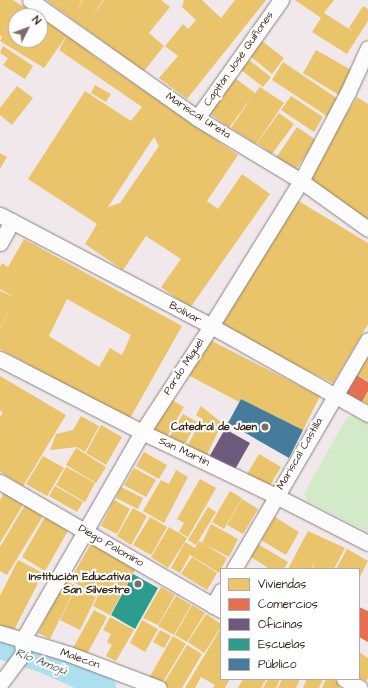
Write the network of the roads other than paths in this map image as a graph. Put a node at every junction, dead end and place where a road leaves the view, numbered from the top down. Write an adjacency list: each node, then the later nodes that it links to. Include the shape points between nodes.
1 (30, 0): 4 (street, Mariscal Ureta)
2 (281, 0): 4 (street, Capitán José Quiñones)
3 (368, 48): 5 (street, Pardo Miguel)
4 (197, 118): 5 (street, Mariscal Ureta)
5 (301, 181): 7 (street, Mariscal Ureta); 9 (street, Pardo Miguel)
6 (6, 218): 8 (street); 9 (street, Bolívar)
7 (368, 229)
8 (0, 243)
9 (211, 326): 12 (street, Bolívar); 14 (street, Pardo Miguel)
10 (368, 340): 12 (street, Mariscal Castilla)
11 (0, 359): 14 (street, San Martín)
12 (334, 396): 13 (street, Bolívar); 16 (street, Mariscal Castilla)
13 (368, 414)
14 (142, 432): 16 (street, San Martín); 17 (street, Pardo Miguel)
15 (0, 482): 17 (street, Diego Palomino)
16 (276, 496): 18 (street, San Martín); 19 (street, Mariscal Castilla)
17 (85, 531): 21 (street, Diego Palomino); 23 (street, Pardo Miguel)
18 (368, 543)
19 (235, 568)
20 (220, 595): 21 (street)
21 (217, 608)
22 (0, 633): 23 (street, Malecón)
23 (22, 647): 25 (street, Pardo Miguel); 26 (street, Malecón, via 69,654)
24 (346, 680): 27 (street)
25 (0, 684)
26 (159, 688)
27 (360, 688)

